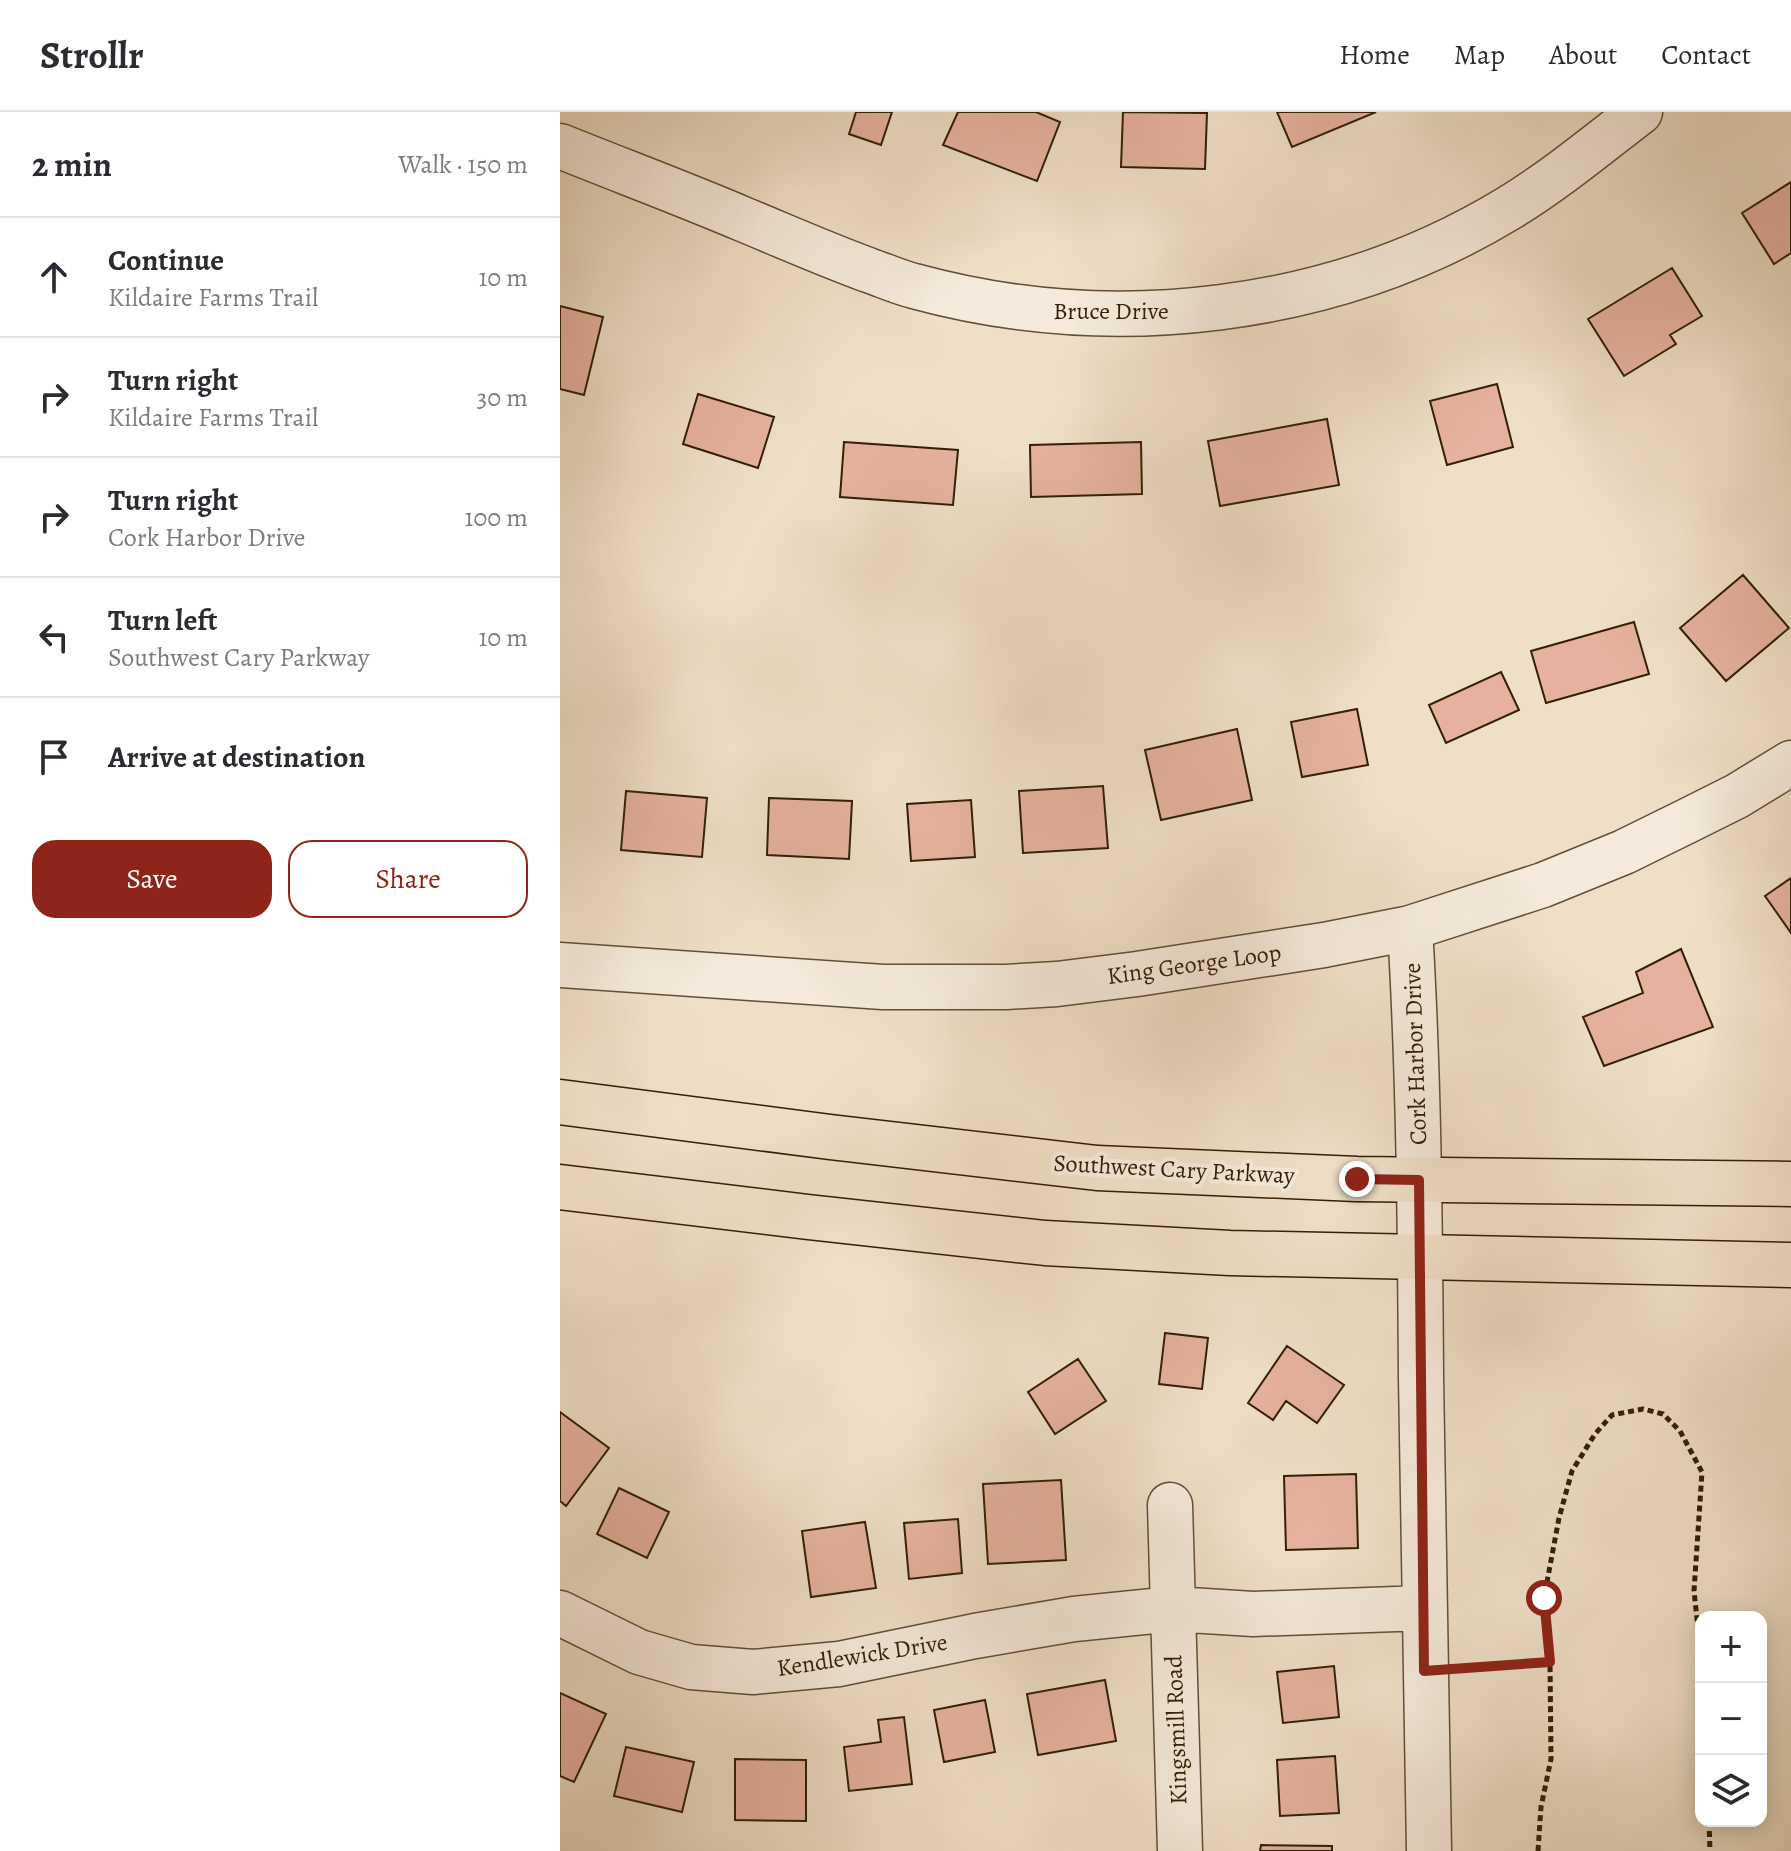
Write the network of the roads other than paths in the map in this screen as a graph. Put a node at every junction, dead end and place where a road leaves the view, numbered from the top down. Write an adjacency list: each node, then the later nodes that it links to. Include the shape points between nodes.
1 (1640, 112): 2 (street, Bruce Drive, via 1509,208 1405,259 1301,293 1144,313 1050,312 911,285)
2 (560, 146)
3 (1791, 763): 4 (street, King George Loop, via 1624,852)
4 (1410, 928): 5 (street, King George Loop, via 1137,974 1006,987 883,987); 7 (street, Cork Harbor Drive)
5 (560, 965)
6 (560, 1102): 7 (main road, Southwest Cary Parkway, via 1097,1168)
7 (1419, 1180): 8 (main road, Southwest Cary Parkway); 10 (street, Cork Harbor Drive)
8 (1791, 1184)
9 (560, 1187): 10 (main road, via 1045,1243)
10 (1420, 1257): 11 (main road); 13 (street, Cork Harbor Drive)
11 (1791, 1265)
12 (1170, 1505): 14 (street)
13 (1424, 1608): 14 (street, Kendlewick Drive, via 1253,1614); 17 (street, Cork Harbor Drive)
14 (1173, 1609): 15 (street, Kendlewick Drive, via 1074,1619 839,1664 753,1672 691,1667 639,1652); 16 (street, Kingsmill Road)
15 (560, 1613)
16 (1180, 1851)
17 (1429, 1851)

